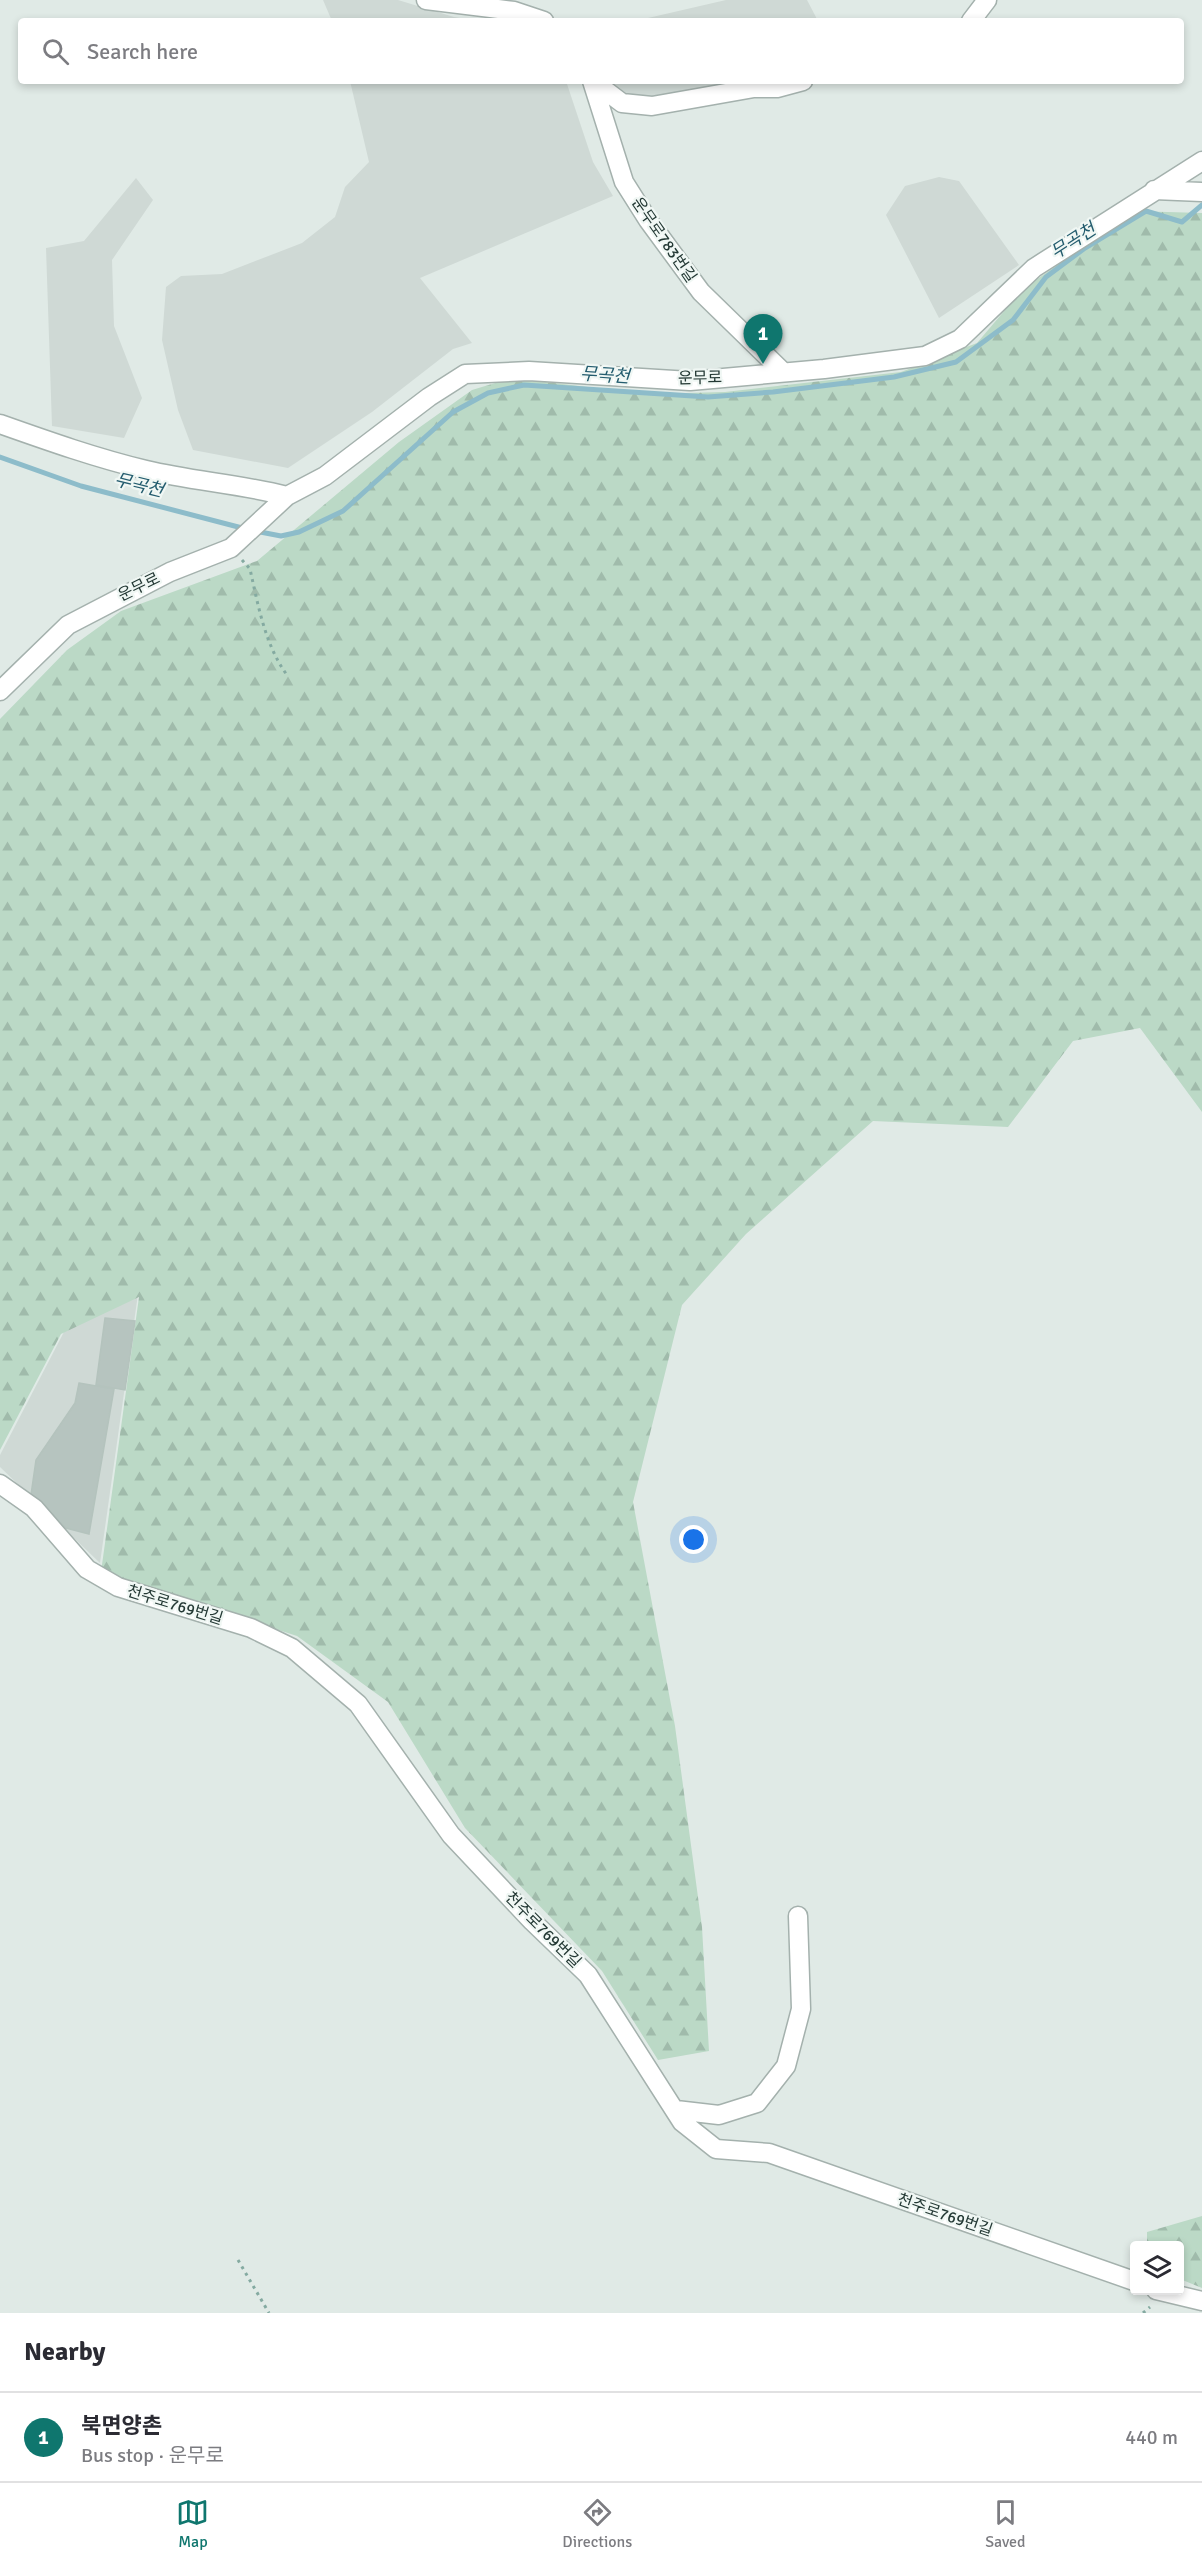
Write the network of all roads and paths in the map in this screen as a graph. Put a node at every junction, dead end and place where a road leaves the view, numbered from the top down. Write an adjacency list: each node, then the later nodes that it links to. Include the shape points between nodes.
1 (426, 0): 3 (street, via 514,11)
2 (987, 0): 4 (street)
3 (535, 18)
4 (973, 18)
5 (593, 84): 11 (street, 운무로783번길, via 624,182 648,220 701,292)
6 (596, 84): 7 (street, 운무로783번길, via 622,103 652,106)
7 (792, 84)
8 (1202, 161): 9 (street, 운무로)
9 (1154, 190): 10 (street); 11 (street, 운무로, via 1034,268 960,339 925,356)
10 (1202, 192)
11 (782, 371): 13 (street, 운무로, via 690,381 529,371 465,374 325,476)
12 (0, 424): 13 (street, via 147,470)
13 (286, 496): 14 (street, 운무로)
14 (231, 548): 15 (path, via 250,569 272,646); 16 (street, 운무로, via 170,572 68,625)
15 (287, 675)
16 (0, 692)
17 (0, 1484): 19 (street, 천주로769번길, via 34,1508 87,1569 118,1587 251,1628 292,1648 358,1704 451,1835 588,1975)
18 (798, 1916): 19 (street, via 801,2009 786,2066 757,2103 719,2115)
19 (676, 2110): 21 (street, 천주로769번길, via 682,2122 716,2149 769,2153)
20 (238, 2260): 24 (path)
21 (1130, 2280)
22 (1177, 2295): 23 (street)
23 (1202, 2301)
24 (269, 2313)

